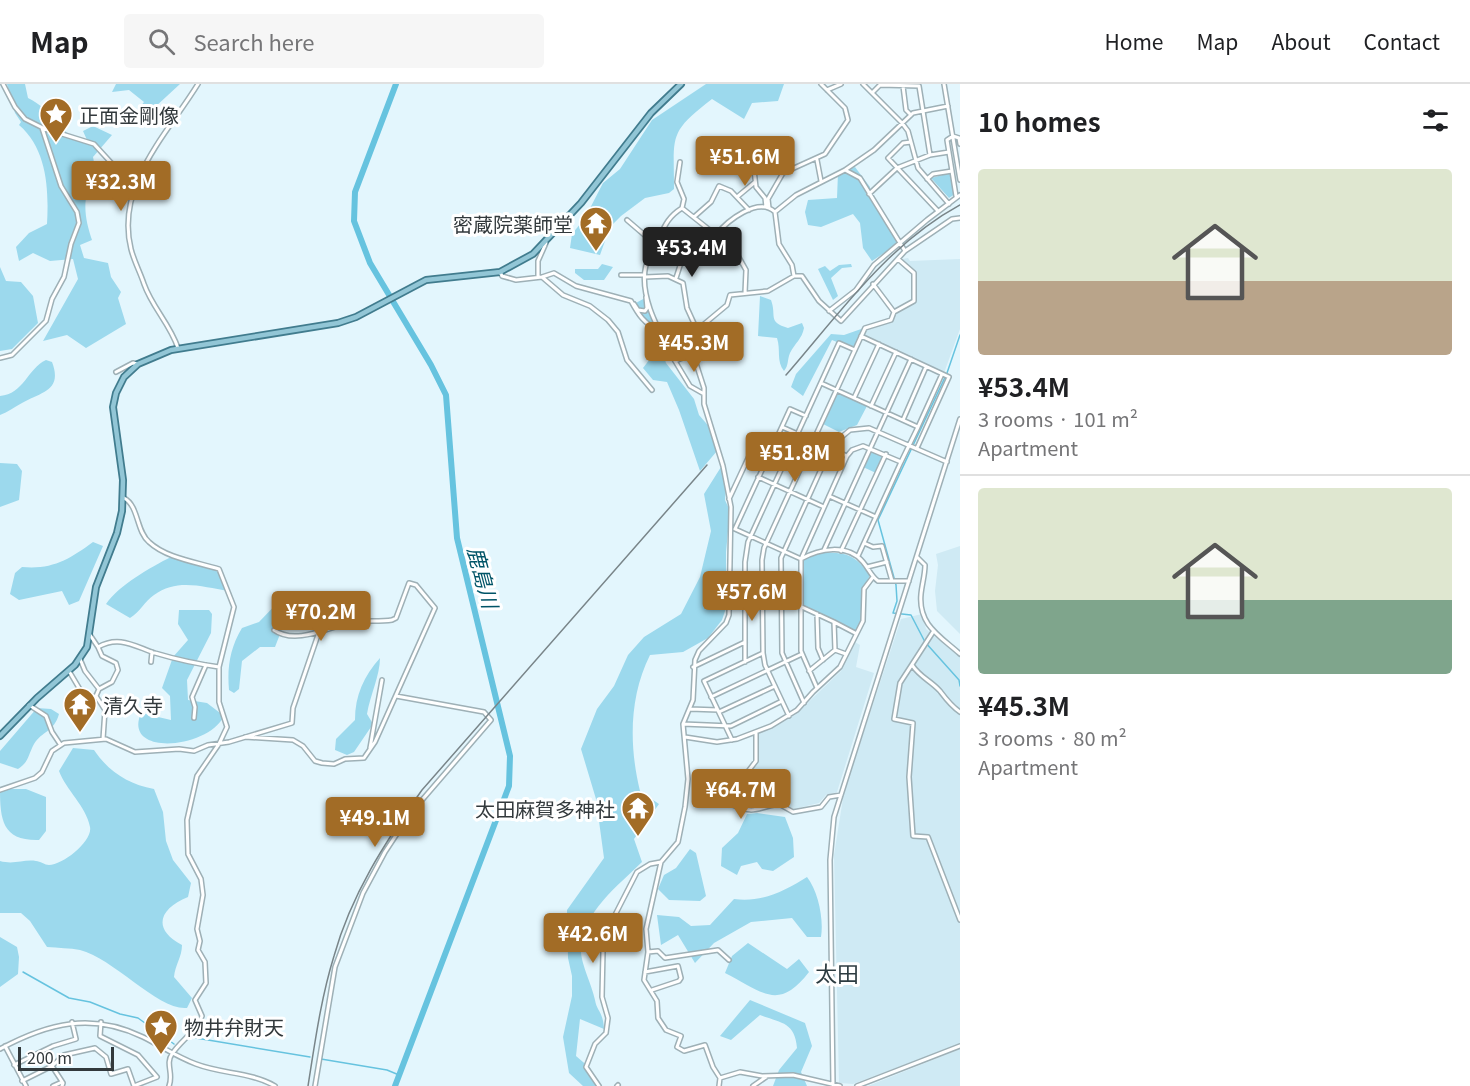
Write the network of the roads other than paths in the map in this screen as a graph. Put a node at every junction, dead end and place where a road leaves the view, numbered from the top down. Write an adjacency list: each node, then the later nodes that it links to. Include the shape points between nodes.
1 (3, 84): 15 (street, via 19,113)
2 (198, 84): 31 (street, via 163,133)
3 (681, 84): 50 (main road, via 645,120)
4 (821, 84): 9 (street)
5 (841, 84): 9 (street)
6 (863, 84): 10 (street)
7 (944, 84): 11 (street)
8 (903, 86): 10 (street, via 880,85); 12 (street, via 919,86); 13 (street, via 906,110)
9 (827, 90): 21 (street, via 845,108 848,120 830,149)
10 (873, 92): 14 (street)
11 (948, 106): 12 (street); 16 (street)
12 (923, 111): 13 (street); 20 (street)
13 (911, 115): 14 (street)
14 (902, 123): 17 (street); 26 (street, via 874,150)
15 (42, 128): 31 (street, via 94,144 115,167); 74 (street, via 61,186 77,212 79,223 64,277 46,321 12,355)
16 (953, 136): 18 (street, via 959,138); 19 (street, via 947,140); 29 (street)
17 (911, 142): 22 (street); 25 (street, via 903,143 888,158)
18 (960, 144)
19 (949, 152): 20 (street); 27 (street)
20 (930, 155): 22 (street)
21 (817, 160): 30 (street); 37 (street, via 785,171 768,199)
22 (915, 160): 25 (street); 28 (street)
23 (680, 162): 38 (street, via 677,182 684,199)
24 (730, 166): 32 (street, via 744,159 753,162)
25 (897, 168): 33 (street); 40 (street)
26 (845, 170): 30 (street); 33 (street, via 860,178)
27 (952, 171): 28 (street); 34 (street)
28 (927, 179): 36 (street)
29 (960, 180)
30 (821, 181): 41 (street)
31 (137, 182): 70 (street, via 130,218 130,248 157,312 172,331)
32 (755, 182): 35 (street); 37 (street)
33 (869, 194): 49 (street)
34 (958, 196): 36 (street)
35 (737, 197): 39 (street); 42 (street, via 718,187 713,200)
36 (949, 204): 40 (street)
37 (768, 207): 39 (street); 41 (street)
38 (682, 208): 42 (street); 51 (street, via 668,218)
39 (748, 210): 47 (street, via 728,221)
40 (938, 211): 49 (street)
41 (775, 212): 57 (street, via 779,244)
42 (694, 217): 45 (street)
43 (960, 218): 52 (street, via 952,219)
44 (627, 220): 51 (street)
45 (705, 227): 47 (street); 48 (street, via 697,240)
46 (679, 233): 48 (street)
47 (716, 235): 62 (street, via 737,254 746,270)
48 (689, 238): 59 (street)
49 (901, 242): 52 (street); 64 (street, via 874,265 856,290)
50 (546, 243): 54 (main road); 58 (street, via 538,261)
51 (656, 244): 56 (street)
52 (905, 250): 53 (street)
53 (898, 259): 60 (street); 65 (street, via 914,273 914,301)
54 (501, 272): 58 (street, via 502,276 516,280); 70 (main road, via 426,280 338,323)
55 (621, 275): 56 (street)
56 (644, 276): 59 (street); 61 (street)
57 (794, 276): 62 (street, via 768,291); 64 (street, via 802,276)
58 (540, 277): 63 (street, via 554,273 576,286); 82 (street, via 563,296 590,306 608,320 618,332 627,360)
59 (676, 278): 66 (street, via 685,287 687,308)
60 (873, 284): 64 (street, via 841,321); 65 (street)
61 (646, 291): 63 (street, via 647,310 638,310); 67 (street)
62 (745, 293): 66 (street, via 730,295 727,305)
63 (633, 303): 67 (street, via 634,310)
64 (829, 311)
65 (894, 312): 68 (street, via 891,320 865,328)
66 (697, 330): 73 (street)
67 (660, 332): 76 (street)
68 (861, 336): 69 (street); 71 (street)
69 (879, 344): 72 (street); 85 (street)
70 (179, 349): 77 (main road)
71 (855, 350): 81 (street, via 839,343); 83 (street)
72 (896, 352): 75 (street); 86 (street)
73 (693, 354): 76 (street); 84 (street)
74 (0, 358)
75 (911, 359): 78 (street); 87 (street)
76 (675, 361): 84 (street, via 690,386)
77 (138, 364): 79 (street); 109 (main road, via 119,385 113,407)
78 (926, 367): 80 (street); 90 (street)
79 (116, 372)
80 (942, 374): 92 (street); 98 (street, via 949,376)
81 (821, 383): 83 (street); 88 (street)
82 (652, 390)
83 (837, 390): 85 (street); 95 (street)
84 (704, 394): 110 (street)
85 (854, 398): 86 (street)
86 (871, 406): 87 (street)
87 (886, 413): 90 (street); 93 (street)
88 (806, 416): 91 (street, via 790,408); 94 (street)
89 (960, 419): 104 (street)
90 (903, 420): 92 (street)
91 (782, 427): 94 (street); 102 (street)
92 (918, 427): 96 (street)
93 (878, 431): 96 (street); 97 (street); 99 (street, via 862,427 850,430 838,437)
94 (798, 434): 95 (street); 106 (street)
95 (813, 441): 99 (street); 107 (street)
96 (910, 445): 98 (street); 103 (street)
97 (871, 448): 100 (street); 101 (street, via 856,447); 112 (street)
98 (917, 448): 104 (street)
99 (830, 449): 101 (street); 111 (street)
100 (886, 454): 103 (street); 114 (street)
101 (847, 456): 108 (street)
102 (766, 461): 105 (street); 110 (street, via 750,454)
103 (901, 462): 115 (street)
104 (947, 462): 123 (street)
105 (758, 477): 106 (street); 116 (street, via 735,529)
106 (774, 485): 107 (street); 116 (street)
107 (790, 492): 111 (street); 117 (street)
108 (829, 496): 112 (street); 113 (street)
109 (124, 498): 141 (main road, via 117,533 96,587); 157 (street, via 130,502 151,543 170,554 219,569 234,607)
110 (729, 500): 130 (street)
111 (807, 500): 113 (street); 120 (street)
112 (845, 504): 114 (street); 119 (street)
113 (824, 507): 124 (street)
114 (860, 510): 115 (street); 121 (street)
115 (876, 518): 118 (street)
116 (751, 536): 117 (street); 131 (street, via 744,562)
117 (767, 543): 120 (street); 132 (street, via 762,560)
118 (864, 543): 122 (street); 125 (street, via 882,546)
119 (824, 550): 121 (street); 124 (street, via 813,551)
120 (783, 551): 124 (street); 133 (street)
121 (842, 551): 122 (street)
122 (858, 557): 126 (street)
123 (917, 557): 129 (street); 139 (street, via 925,565 922,609)
124 (801, 559): 134 (street)
125 (887, 562): 126 (street); 128 (street)
126 (867, 567): 127 (street)
127 (873, 577): 128 (street); 140 (street, via 864,589 864,616)
128 (892, 581): 129 (street)
129 (909, 581): 189 (street)
130 (729, 602): 131 (street); 158 (street, via 728,620 699,651)
131 (745, 602): 132 (street); 142 (street)
132 (762, 602): 133 (street); 146 (street)
133 (781, 602): 134 (street); 154 (street)
134 (800, 605): 135 (street); 147 (street)
135 (818, 614): 136 (street); 151 (street, via 818,648)
136 (834, 622): 140 (street); 144 (street)
137 (274, 630): 138 (street, via 292,635)
138 (319, 632): 167 (street, via 351,623 396,618 409,583 416,585 435,608); 182 (street, via 293,708 292,723)
139 (933, 632): 149 (street); 155 (street)
140 (855, 633): 148 (street)
141 (90, 636): 143 (street); 150 (main road)
142 (745, 642): 153 (street); 158 (street)
143 (98, 647): 145 (street, via 113,640); 164 (street, via 102,656 118,667 112,682)
144 (835, 650): 148 (street); 151 (street)
145 (152, 652): 152 (street); 156 (street)
146 (763, 654): 153 (street); 159 (street)
147 (802, 654): 154 (street); 161 (street)
148 (846, 654): 165 (street, via 837,672)
149 (960, 654)
150 (80, 659): 160 (main road); 164 (street)
151 (823, 660): 161 (street)
152 (151, 662)
153 (745, 662): 168 (street, via 704,681)
154 (784, 662): 159 (street); 170 (street)
155 (912, 664): 174 (street, via 920,677); 191 (street, via 900,683 894,719 913,723 909,777 913,836 928,837)
156 (206, 665): 157 (street); 176 (street, via 192,697)
157 (219, 667): 186 (street, via 219,702 227,727)
158 (693, 667): 172 (street)
159 (768, 670): 163 (street); 168 (street)
160 (69, 671): 166 (street, via 85,698); 171 (main road)
161 (809, 672): 165 (street)
162 (382, 680): 187 (street)
163 (775, 686): 169 (street); 173 (street)
164 (99, 688): 166 (street)
165 (817, 688): 170 (street)
166 (96, 696): 183 (street, via 105,710)
167 (396, 696): 187 (street); 214 (street, via 484,711 491,719 410,814 363,893 333,975)
168 (711, 697): 173 (street)
169 (782, 701): 175 (street); 178 (street)
170 (804, 703): 175 (street)
171 (29, 705): 180 (main road); 185 (street, via 46,716)
172 (690, 709): 173 (street); 177 (street)
173 (718, 711): 178 (street)
174 (960, 712)
175 (789, 716): 179 (street)
176 (194, 718)
177 (683, 724): 178 (street); 181 (street)
178 (725, 726): 184 (street)
179 (756, 733): 184 (street); 189 (street, via 756,761 727,799 730,804 748,812 779,804 793,812 821,807 829,797)
180 (0, 736)
181 (684, 736): 184 (street, via 717,742); 190 (street, via 688,779 684,814 678,842)
182 (245, 737): 186 (street); 187 (street, via 293,740 322,763 364,758)
183 (103, 740): 185 (street); 186 (street, via 135,752 194,751)
184 (732, 740)
185 (60, 744): 188 (street, via 35,778)
186 (219, 744): 201 (street, via 197,776 187,820 188,854 198,872 203,895 198,950 205,963 206,982 195,1000 202,1016)
187 (369, 750)
188 (0, 790)
189 (841, 795): 208 (street, via 831,836 830,860)
190 (660, 862): 192 (street, via 646,929); 215 (street, via 642,868 633,879 603,951 606,1033 595,1044 586,1067)
191 (960, 920)
192 (648, 952): 193 (street, via 658,951 665,958 718,950); 194 (street)
193 (729, 960)
194 (645, 972): 195 (street, via 644,980); 195 (street, via 678,966 679,981)
195 (652, 990): 205 (street, via 658,1018 666,1030 681,1036 676,1047 684,1051 705,1045)
196 (72, 1022): 197 (street); 198 (street, via 41,1029); 202 (street, via 76,1039)
197 (101, 1022): 201 (street, via 130,1030); 211 (street, via 100,1036 138,1055 157,1077)
198 (5, 1046): 200 (street); 202 (street)
199 (960, 1046): 219 (street)
200 (0, 1049)
201 (172, 1053): 212 (street, via 168,1061 172,1074); 213 (street, via 198,1065 259,1078)
202 (14, 1065): 206 (street)
203 (52, 1066): 206 (street); 207 (street); 211 (street, via 64,1055 99,1049 111,1074 128,1069)
204 (767, 1076): 205 (street, via 740,1072); 208 (street, via 793,1075); 217 (street)
205 (720, 1078): 216 (street)
206 (22, 1081): 209 (street)
207 (62, 1084): 210 (street)
208 (833, 1085): 218 (street)
209 (26, 1086)
210 (53, 1086)
211 (134, 1086)
212 (168, 1086)
213 (275, 1086)
214 (315, 1086)
215 (599, 1086)
216 (719, 1086)
217 (753, 1086)
218 (840, 1086)
219 (857, 1086)

